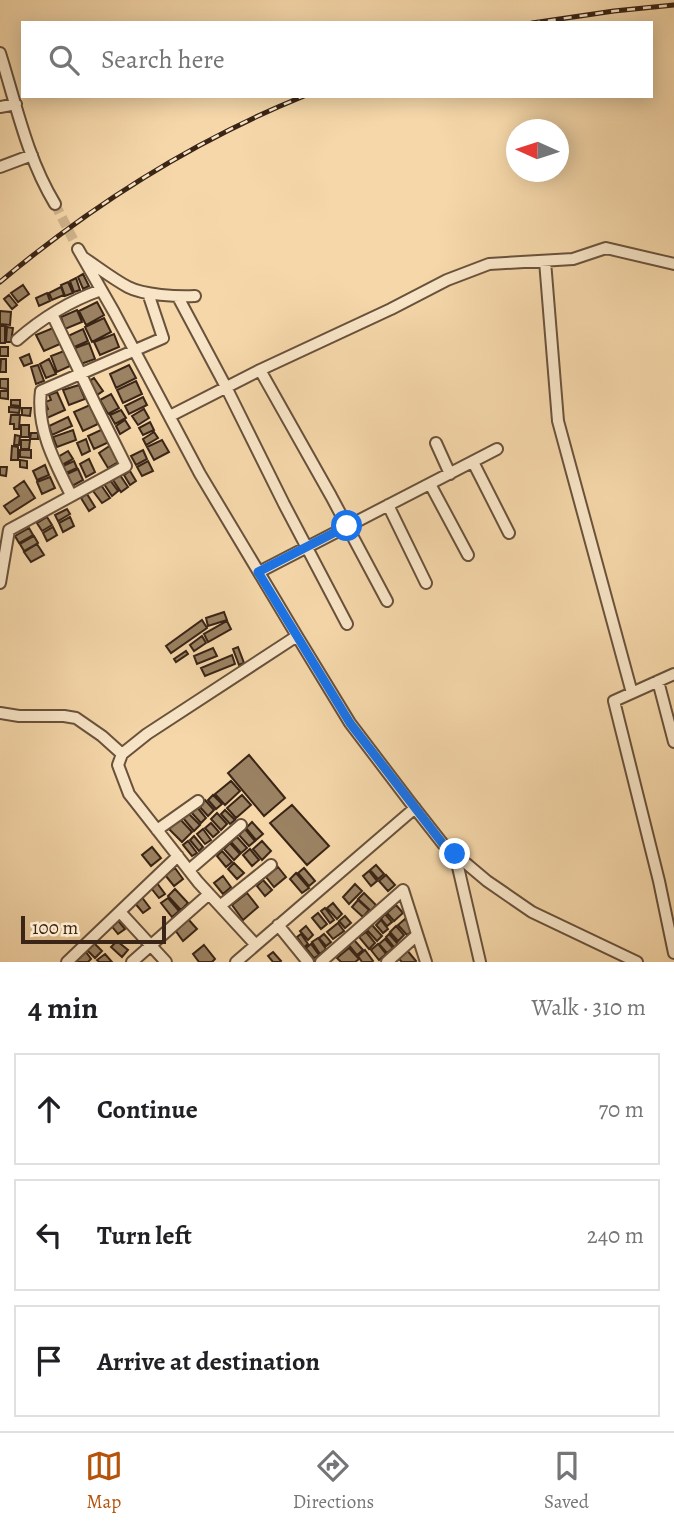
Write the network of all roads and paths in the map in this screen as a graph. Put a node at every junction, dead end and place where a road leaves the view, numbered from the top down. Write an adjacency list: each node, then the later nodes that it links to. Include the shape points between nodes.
1 (0, 53): 2 (street)
2 (16, 104): 3 (street); 4 (street)
3 (0, 107)
4 (32, 155): 5 (street); 6 (street)
5 (0, 167)
6 (55, 204)
7 (545, 261): 8 (street, via 573,260 606,248); 16 (street, via 489,264); 39 (street, via 558,421)
8 (674, 264)
9 (101, 290): 10 (street, via 80,253 129,288); 13 (street); 15 (street)
10 (148, 293): 12 (street); 15 (street, via 163,338)
11 (195, 296): 12 (street)
12 (177, 297): 18 (street)
13 (52, 313): 14 (street); 17 (street)
14 (17, 340)
15 (136, 351): 17 (street); 19 (street)
16 (260, 369): 18 (street); 27 (street)
17 (80, 374): 25 (street, via 41,391 39,406 48,448); 25 (street, via 126,466)
18 (226, 387): 19 (street); 29 (street)
19 (170, 416): 31 (street)
20 (436, 443): 23 (street)
21 (497, 449): 22 (street)
22 (473, 461): 23 (street); 28 (street)
23 (450, 474): 24 (street)
24 (430, 484): 26 (street); 30 (street)
25 (71, 495): 32 (street, via 9,530)
26 (388, 505): 27 (street); 33 (street)
27 (347, 526): 29 (street); 34 (street)
28 (509, 533)
29 (306, 547): 31 (street); 35 (street)
30 (468, 555)
31 (258, 572): 36 (street)
32 (0, 583)
33 (426, 583)
34 (387, 601)
35 (347, 624)
36 (297, 636): 42 (street); 44 (street, via 350,723)
37 (674, 674): 38 (street)
38 (657, 681): 39 (street); 41 (street)
39 (632, 693): 58 (street, via 614,701)
40 (0, 713): 42 (street, via 76,718)
41 (674, 742)
42 (122, 754): 46 (street, via 118,765 129,794)
43 (198, 801): 46 (street)
44 (415, 808): 47 (street); 54 (street)
45 (241, 825): 50 (street)
46 (157, 830): 48 (street)
47 (455, 854): 67 (street); 68 (street, via 532,912)
48 (178, 856): 50 (street); 53 (street)
49 (271, 865): 52 (street)
50 (189, 870): 51 (street)
51 (209, 894): 52 (street); 57 (street)
52 (220, 906): 56 (street)
53 (120, 912): 57 (street); 59 (street)
54 (278, 925): 56 (street); 63 (street)
55 (417, 935): 64 (street, via 403,890); 65 (street); 66 (street)
56 (255, 944): 62 (street)
57 (151, 945): 60 (street); 61 (street)
58 (674, 953)
59 (67, 962)
60 (132, 962)
61 (166, 962)
62 (236, 962)
63 (308, 962)
64 (321, 962)
65 (387, 962)
66 (426, 962)
67 (480, 962)
68 (637, 962)

